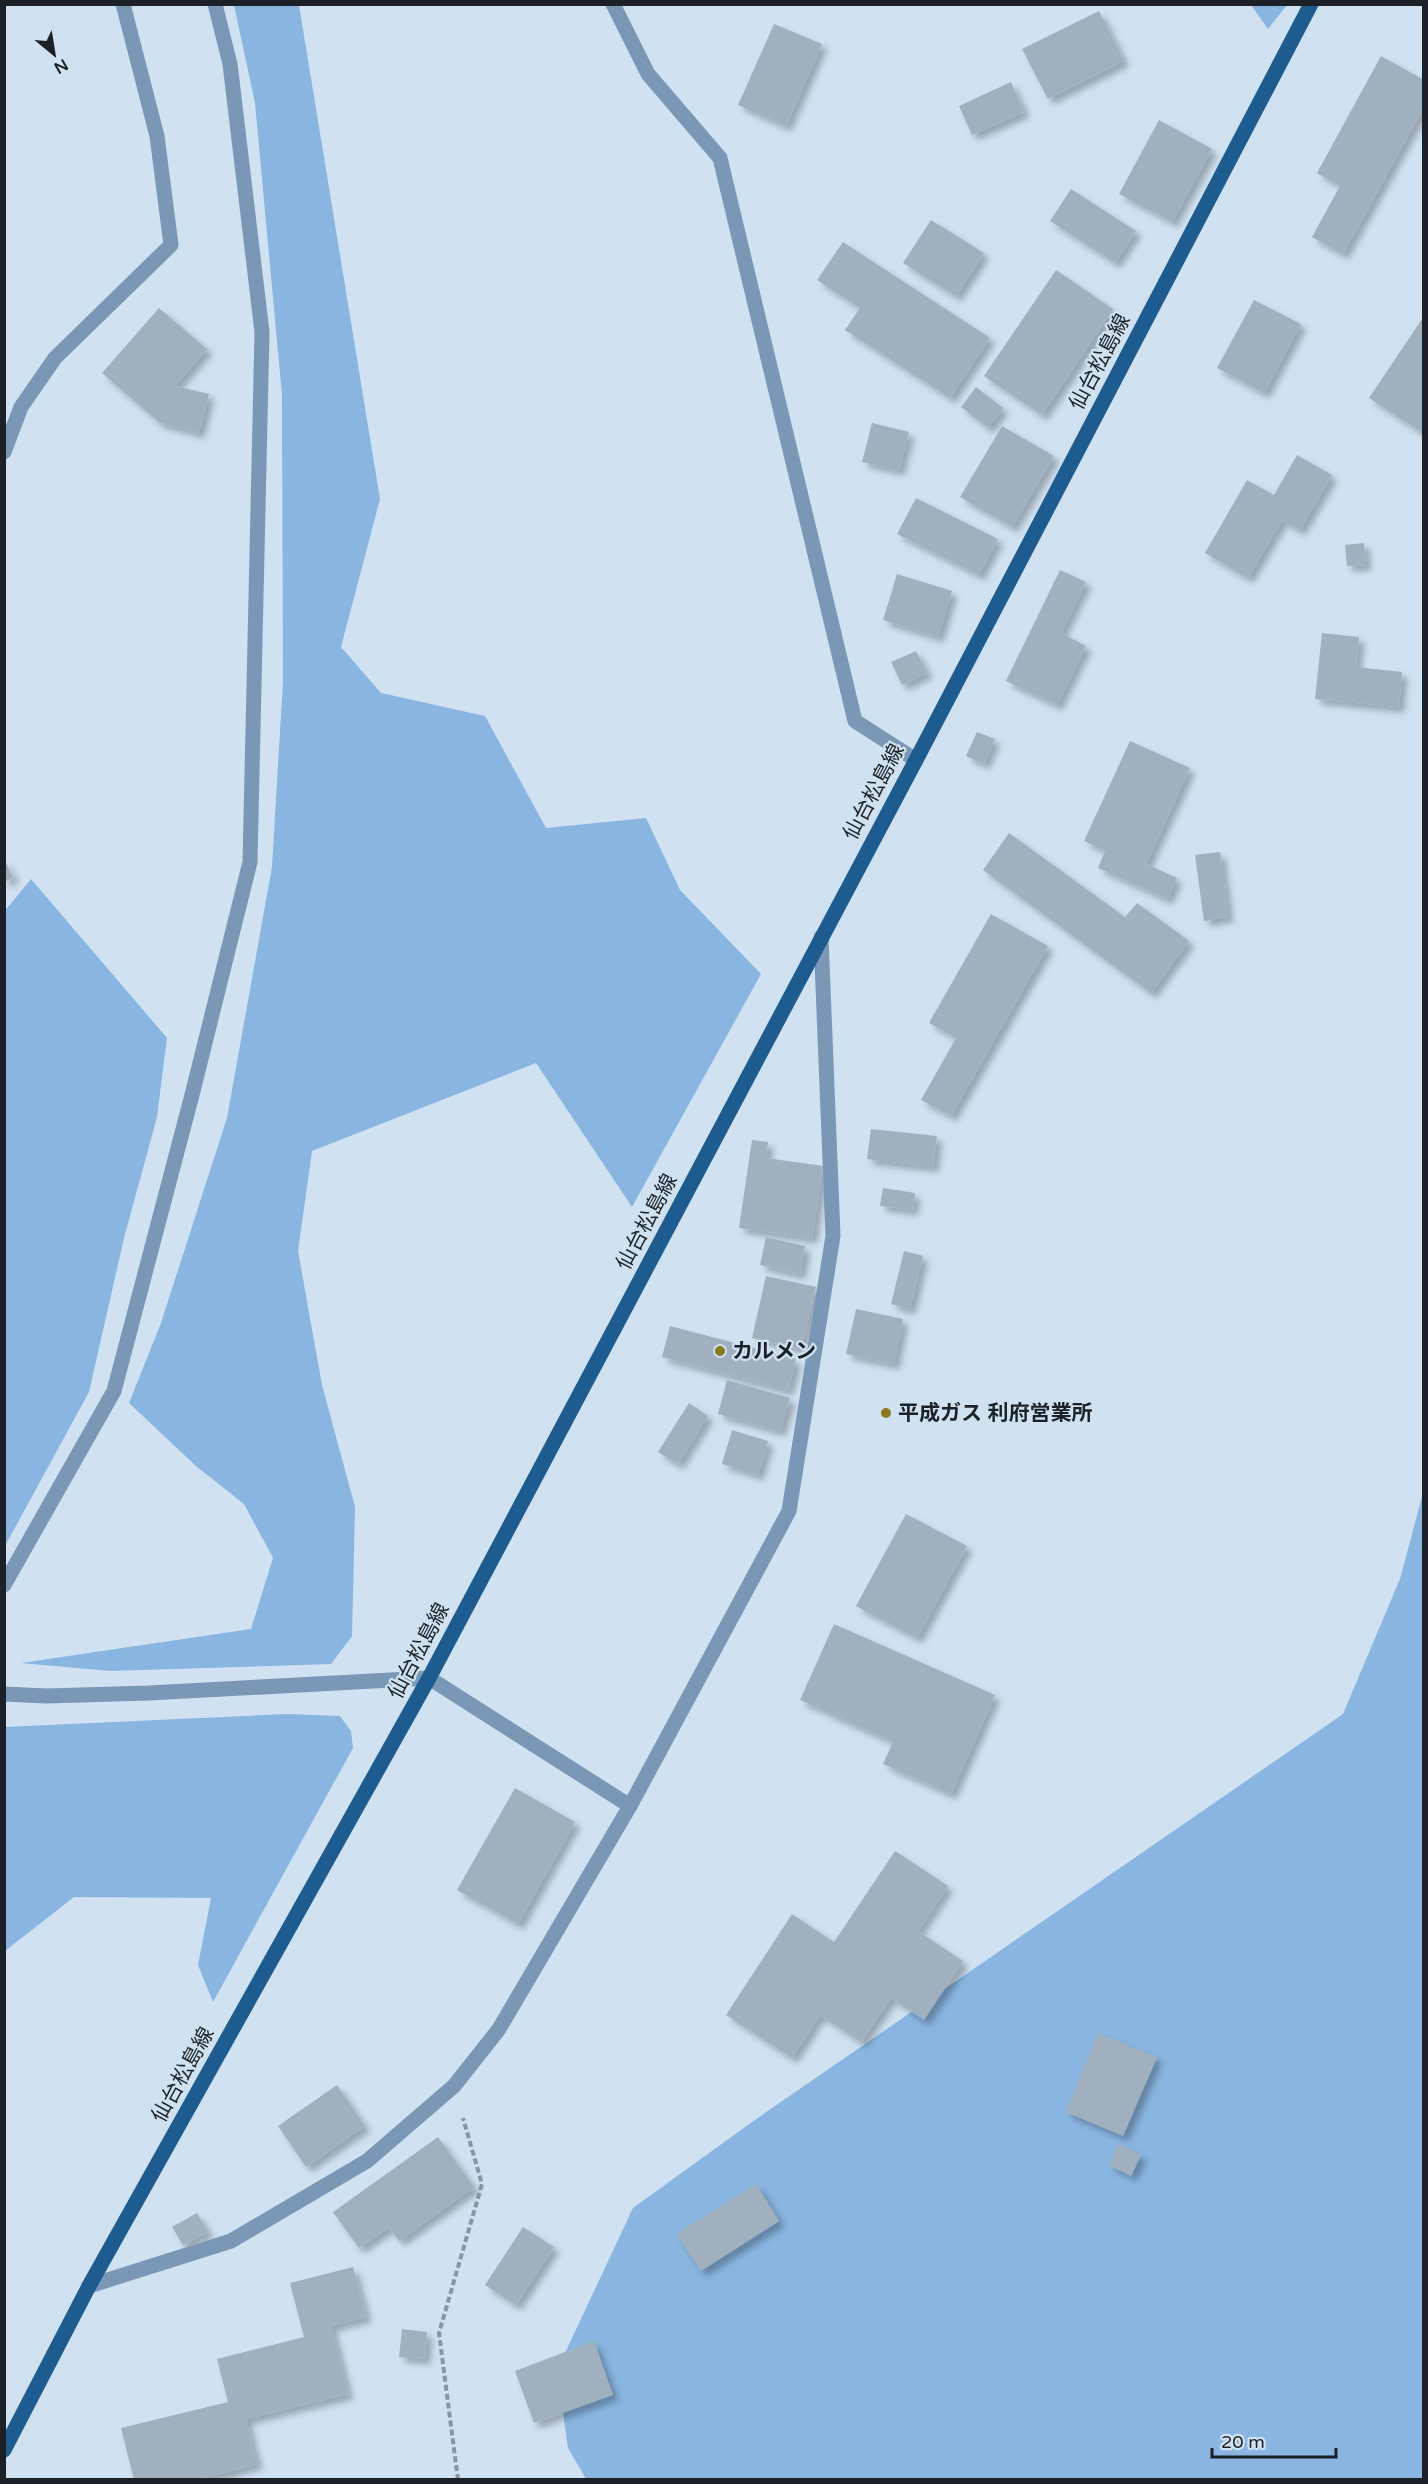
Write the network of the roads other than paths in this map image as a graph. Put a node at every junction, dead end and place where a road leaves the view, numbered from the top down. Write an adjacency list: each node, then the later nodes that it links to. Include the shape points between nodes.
1 (123, 4): 5 (street, via 157,136 171,245 55,358 21,407)
2 (215, 4): 8 (street, via 230,63 262,332 250,861 114,1391)
3 (613, 4): 6 (street, via 648,74 720,158 855,721)
4 (1311, 4): 6 (main road, 仙台松島線)
5 (4, 452)
6 (916, 760): 7 (main road, 仙台松島線)
7 (821, 937): 9 (main road, 仙台松島線); 11 (street, via 833,1236 789,1511)
8 (4, 1585)
9 (429, 1678): 10 (street, via 149,1693); 11 (street); 12 (main road, 仙台松島線)
10 (4, 1694)
11 (630, 1806): 12 (street, via 499,2030 454,2086 367,2161 231,2241)
12 (89, 2286): 13 (main road, 仙台松島線)
13 (4, 2451)

